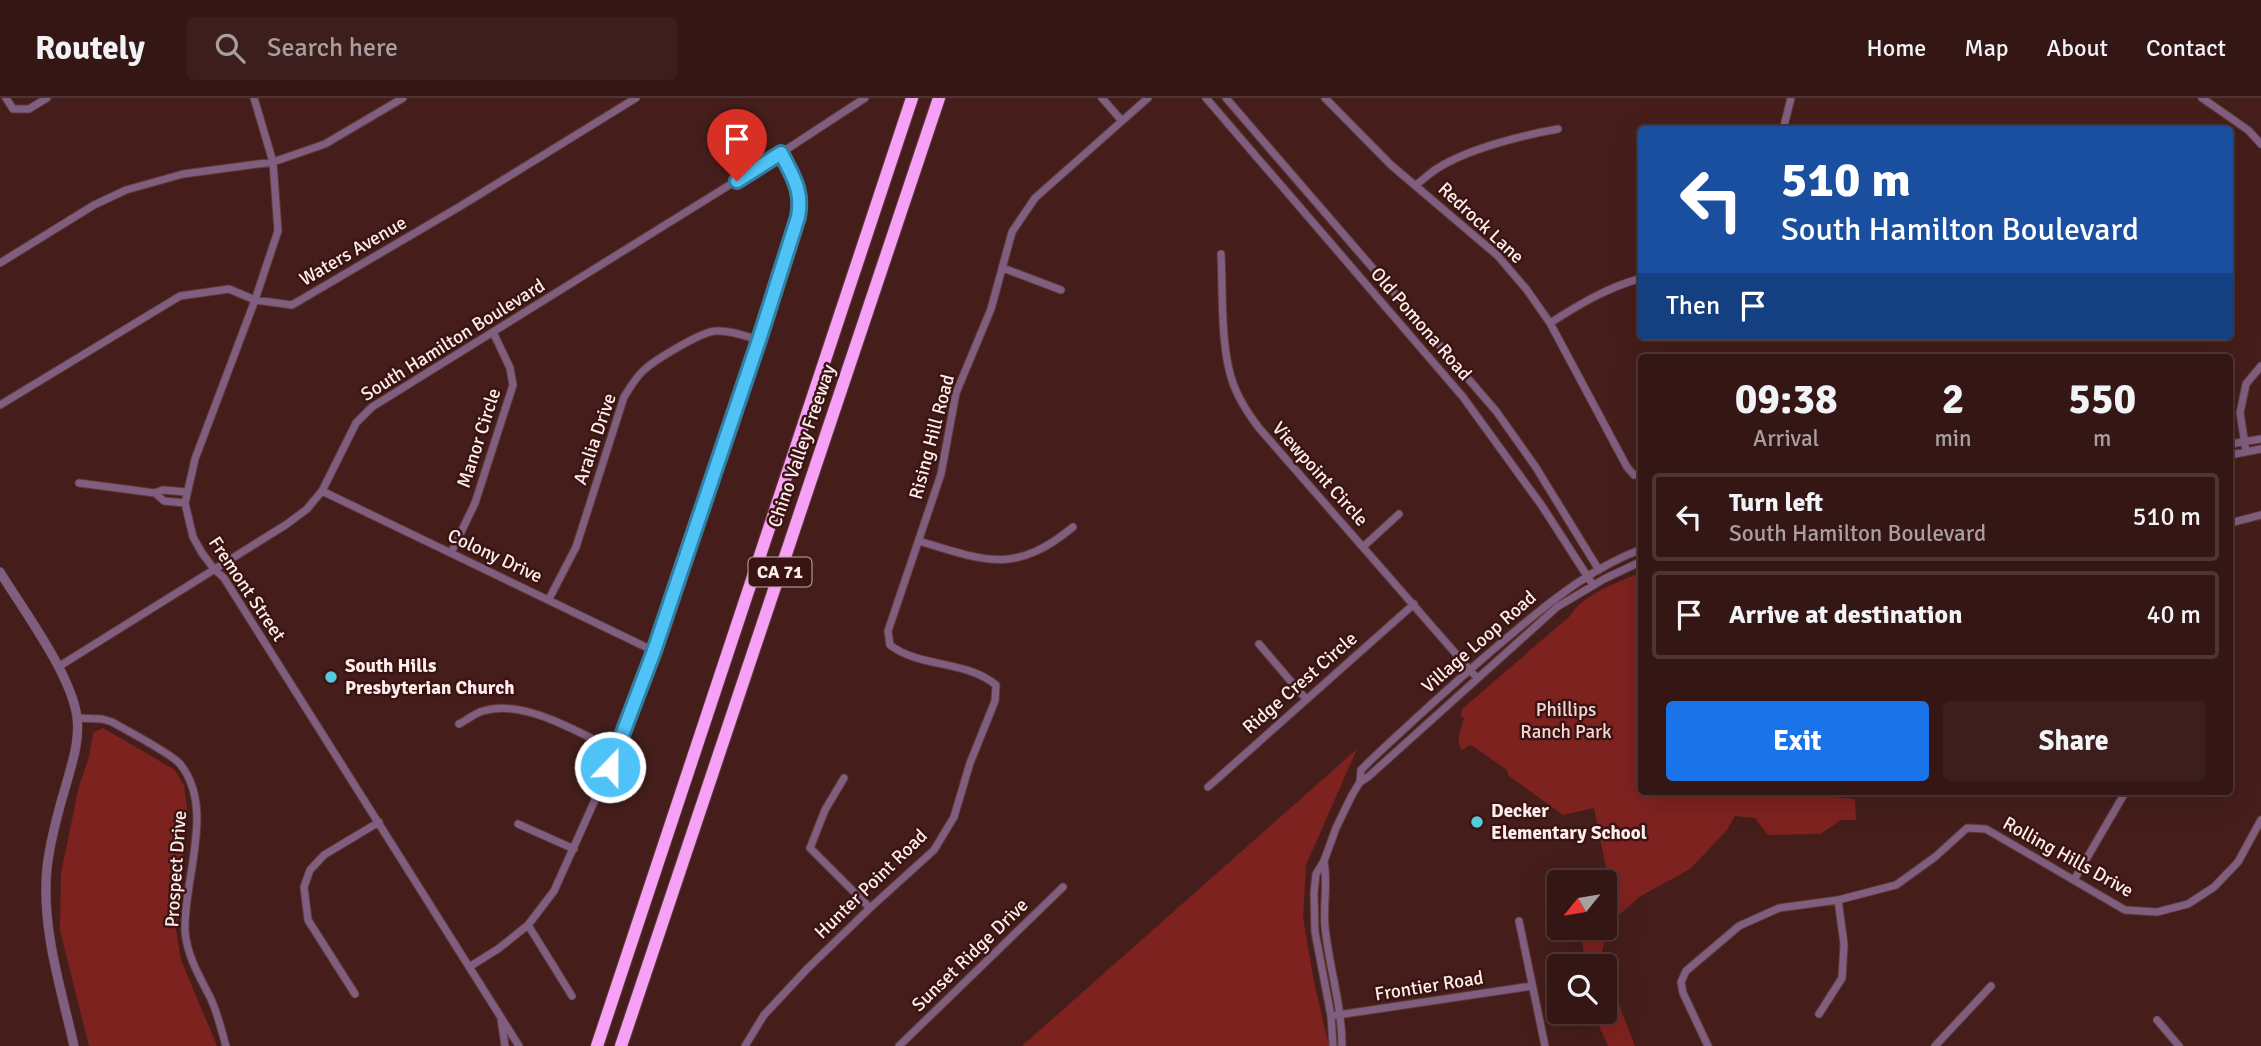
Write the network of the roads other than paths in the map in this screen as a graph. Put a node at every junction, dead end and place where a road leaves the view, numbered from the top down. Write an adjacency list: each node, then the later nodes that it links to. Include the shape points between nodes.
1 (6, 98): 2 (street, via 13,109 29,109)
2 (47, 98)
3 (254, 98): 21 (street, Fremont Street)
4 (403, 98): 21 (street, via 325,144)
5 (636, 98): 28 (street, Waters Avenue, via 292,305)
6 (865, 98): 20 (street, South Hamilton Boulevard)
7 (912, 98): 101 (highway, Chino Valley Freeway / CA 71)
8 (939, 98): 102 (highway, Chino Valley Freeway / CA 71)
9 (1102, 98): 16 (street)
10 (1148, 98): 16 (street, Rising Hill Road)
11 (1206, 98): 58 (street, Old Pomona Road, via 1463,397)
12 (1226, 98): 56 (street, Old Pomona Road, via 1496,411)
13 (1325, 98): 22 (street, Redrock Lane, via 1391,165)
14 (1791, 98): 17 (street)
15 (2202, 98): 19 (street)
16 (1122, 121): 25 (street, Rising Hill Road, via 1035,198 1012,232)
17 (1784, 126)
18 (1558, 129): 22 (street, via 1467,155 1439,167)
19 (2261, 144)
20 (781, 153): 30 (street, South Hamilton Boulevard); 31 (street, via 801,202)
21 (273, 162): 24 (street, via 183,174 126,190); 28 (street, Fremont Street, via 278,231)
22 (1417, 184): 29 (street, Redrock Lane, via 1499,256)
23 (1221, 254): 51 (street, Viewpoint Circle, via 1226,346 1233,383 1244,407)
24 (0, 263)
25 (1003, 268): 27 (street); 50 (street, Rising Hill Road, via 956,393 941,474)
26 (1638, 279): 29 (street, via 1589,298)
27 (1061, 290)
28 (255, 300): 33 (street, Waters Avenue, via 229,289 180,296); 43 (street, Fremont Street)
29 (1550, 323): 40 (street, Redrock Lane, via 1627,467)
30 (493, 332): 42 (street, South Hamilton Boulevard, via 372,407 356,424); 53 (street, Manor Circle, via 513,386 475,503)
31 (759, 340): 60 (street, Aralia Drive, via 730,332 702,334 645,369 633,382 624,397 576,547); 63 (street)
32 (2261, 366): 35 (street, via 2246,384 2239,413)
33 (0, 405)
34 (2261, 439): 35 (street)
35 (2244, 440): 36 (street); 38 (street)
36 (2233, 443)
37 (2261, 449): 38 (street)
38 (2246, 451): 39 (street)
39 (2233, 454)
40 (1638, 474)
41 (79, 484): 44 (street)
42 (322, 491): 53 (street, Colony Drive); 55 (street, South Hamilton Boulevard, via 287,524)
43 (186, 492): 44 (street); 45 (street, Fremont Street)
44 (155, 493): 45 (street, via 164,500)
45 (185, 503): 55 (street, Fremont Street, via 193,537)
46 (1399, 514): 51 (street)
47 (2261, 515): 48 (street)
48 (2233, 522)
49 (1073, 527): 50 (street, via 1045,548 1010,560 992,561)
50 (919, 541): 67 (street, Rising Hill Road, via 888,631 890,645 901,654 969,671)
51 (1364, 546): 61 (street, Viewpoint Circle)
52 (1638, 551): 56 (street, Village Loop Road)
53 (451, 553): 60 (street, Colony Drive)
54 (1638, 563): 59 (street, Village Loop Road)
55 (214, 569): 64 (street, South Hamilton Boulevard); 77 (street, Fremont Street)
56 (1599, 570): 58 (street, Village Loop Road)
57 (0, 572): 64 (street)
58 (1587, 577): 59 (street, Old Pomona Road); 65 (street, Village Loop Road, via 1542,607)
59 (1593, 585): 66 (street, Village Loop Road, via 1557,607)
60 (550, 599): 63 (street, Colony Drive)
61 (1414, 604): 65 (street, Viewpoint Circle); 68 (street, Ridge Crest Circle)
62 (1259, 644): 68 (street)
63 (654, 651): 71 (street)
64 (58, 667): 69 (street)
65 (1470, 669): 66 (street, Viewpoint Circle); 73 (street, Village Loop Road, via 1372,759 1361,771)
66 (1477, 678): 73 (street, Village Loop Road)
67 (996, 685): 84 (street, Hunter Point Road, via 995,701 954,817 934,850)
68 (1306, 699): 74 (street, Ridge Crest Circle)
69 (77, 718): 97 (street, via 75,756 51,844 45,910); 98 (street, Prospect Drive, via 112,722 180,763 195,792 197,820 185,932 192,962 210,997)
70 (459, 724): 71 (street, via 482,711 520,710)
71 (617, 751): 79 (street)
72 (844, 778): 84 (street, via 810,848)
73 (1360, 782): 80 (street, Village Loop Road)
74 (1208, 786)
75 (2124, 795): 81 (street)
76 (2261, 820): 81 (street, Rolling Hills Drive, via 2238,862 2189,904 2157,912 2125,910)
77 (379, 822): 87 (street, Fremont Street); 90 (street, via 324,855 310,870 304,887 309,920)
78 (518, 824): 79 (street)
79 (574, 849): 86 (street, via 554,891)
80 (1324, 861): 94 (street, Village Loop Road, via 1325,926); 95 (street, Village Loop Road, via 1317,874 1314,916)
81 (2074, 880): 83 (street, Rolling Hills Drive, via 1986,829 1967,828 1896,885)
82 (1063, 887): 104 (street, Sunset Ridge Drive)
83 (1838, 900): 92 (street, via 1844,944 1842,978); 108 (street, via 1779,908 1739,926 1686,971 1683,992)
84 (870, 908): 103 (street, Hunter Point Road, via 764,1015)
85 (1519, 921): 88 (street)
86 (528, 925): 87 (street); 91 (street)
87 (469, 967): 93 (street, Fremont Street)
88 (1532, 986): 94 (street, Frontier Road); 107 (street)
89 (1992, 986): 109 (street)
90 (355, 995)
91 (572, 996)
92 (1819, 1014)
93 (501, 1015): 99 (street); 100 (street, Fremont Street)
94 (1341, 1015): 95 (street, Frontier Road); 106 (street, Village Loop Road)
95 (1331, 1016): 105 (street, Village Loop Road)
96 (2157, 1020): 110 (street)
97 (74, 1046)
98 (226, 1046)
99 (505, 1046)
100 (519, 1046)
101 (597, 1046)
102 (621, 1046)
103 (746, 1046)
104 (899, 1046)
105 (1333, 1046)
106 (1342, 1046)
107 (1545, 1046)
108 (1708, 1046)
109 (1935, 1046)
110 (2179, 1046)

